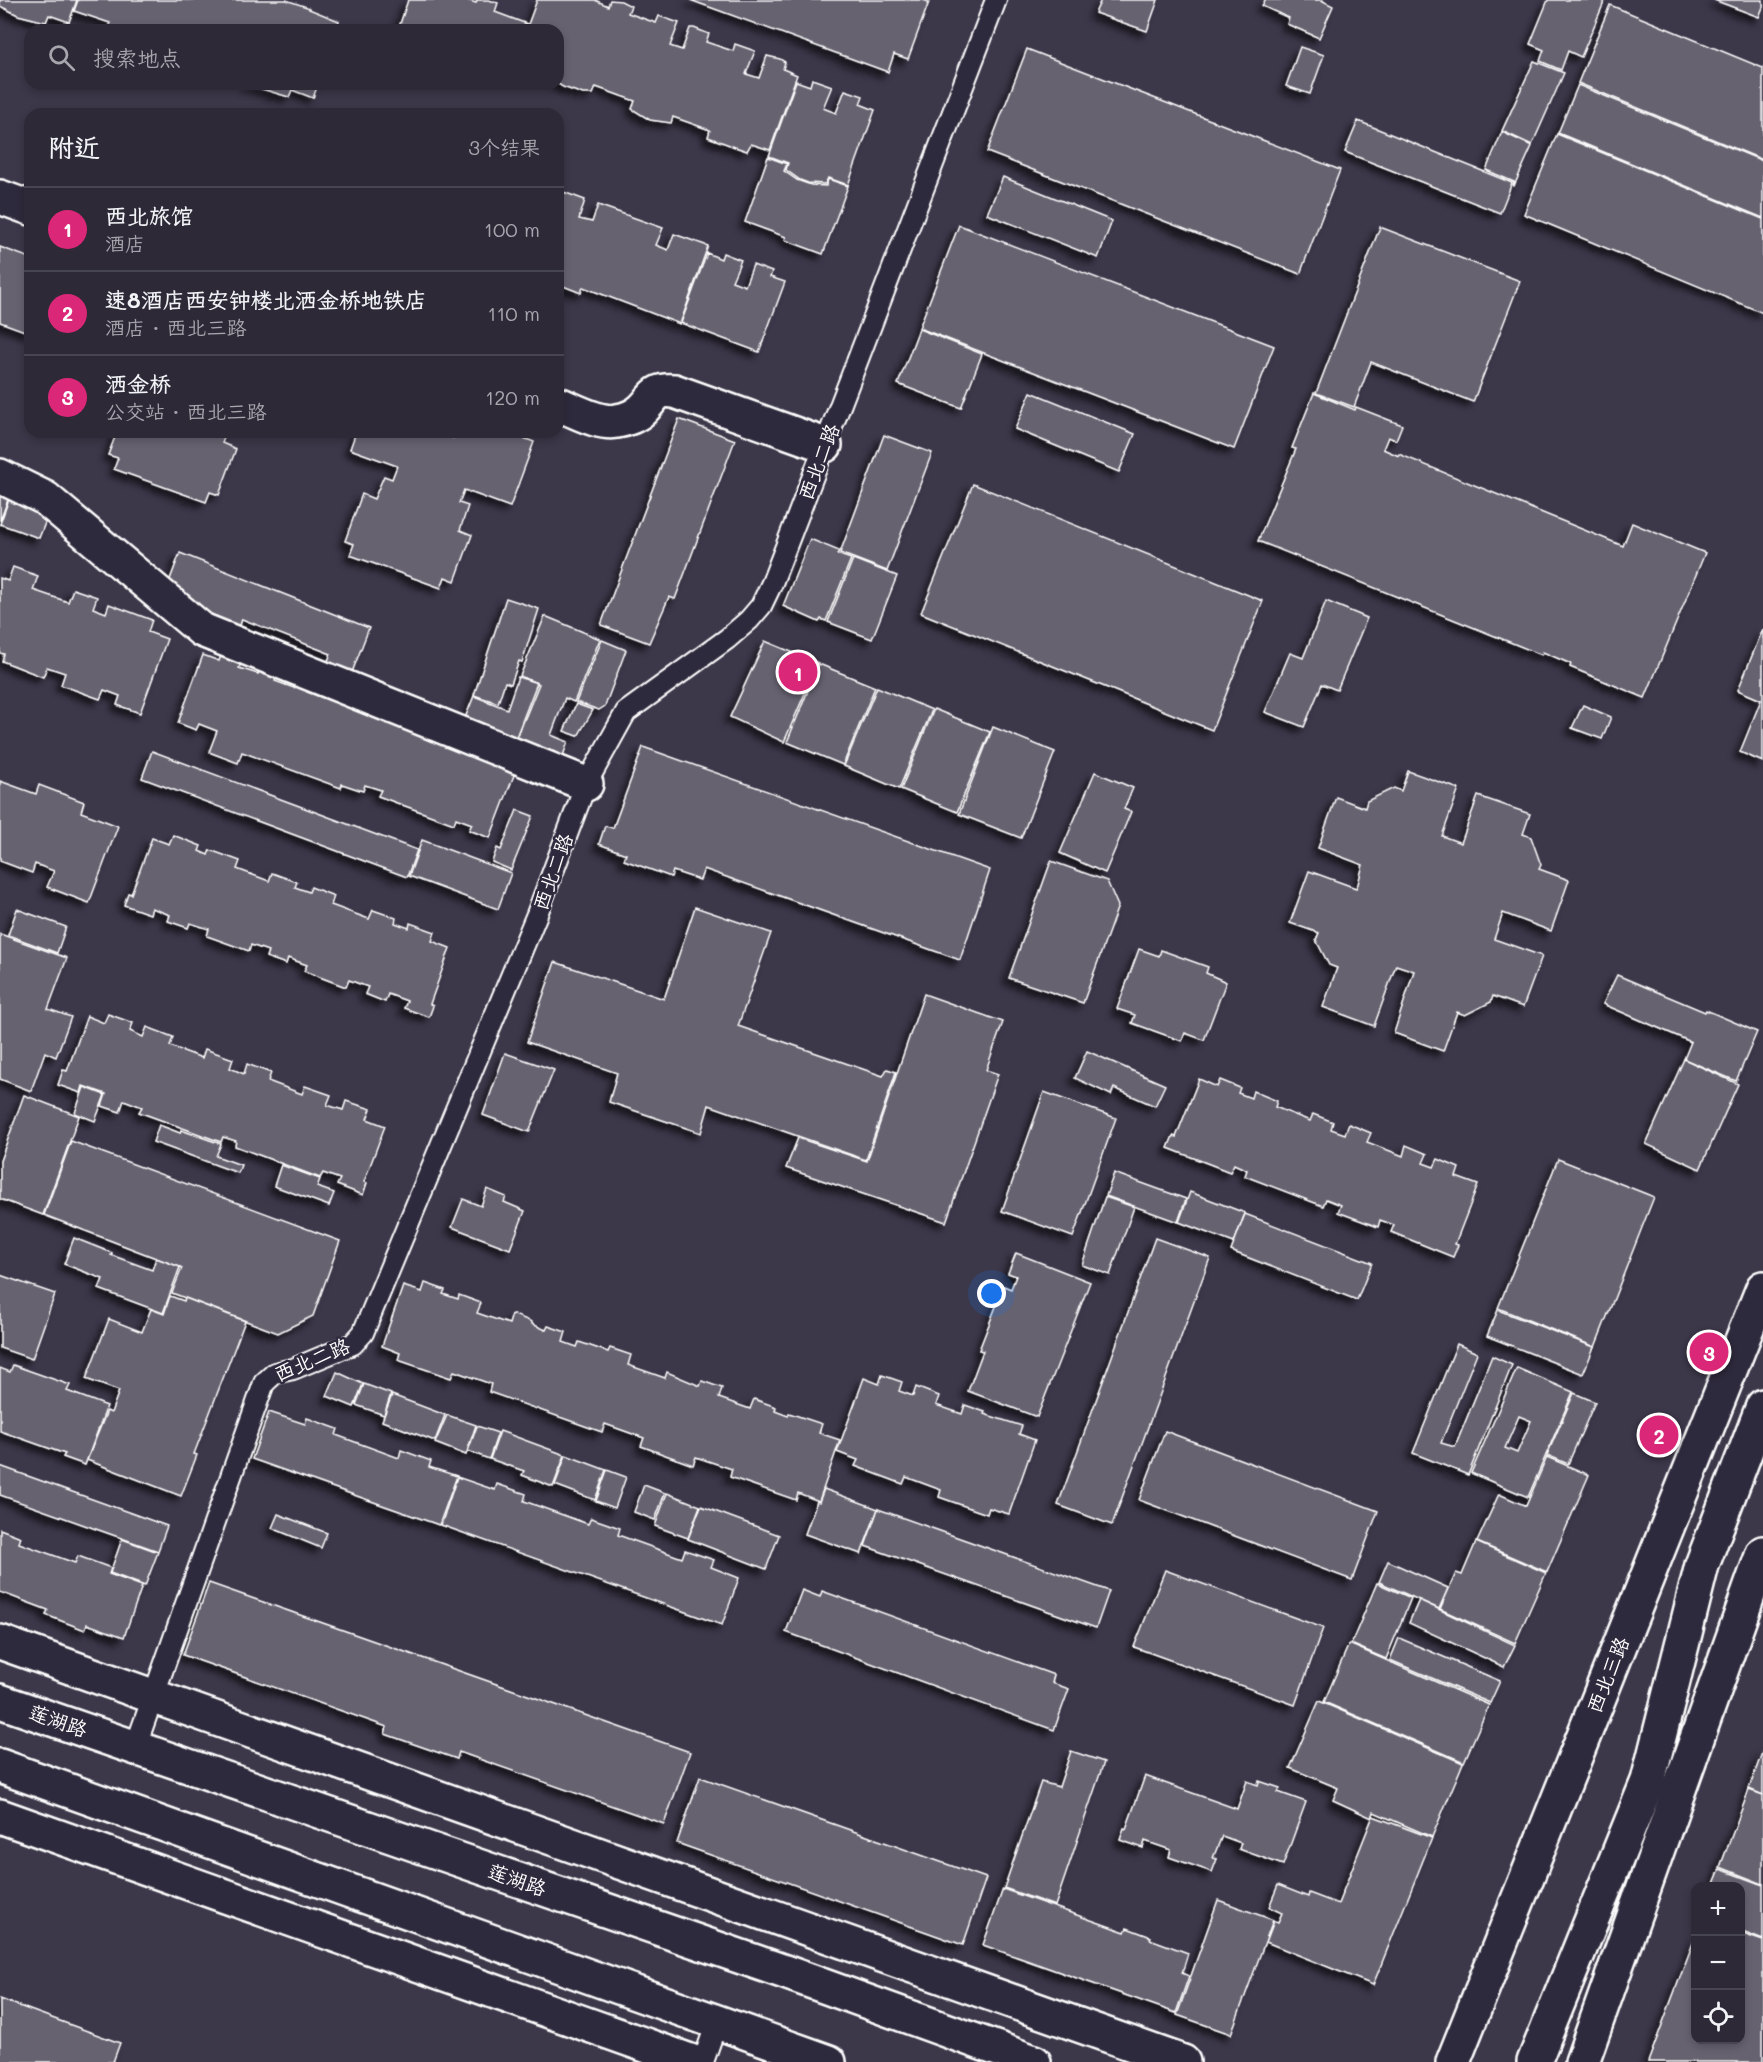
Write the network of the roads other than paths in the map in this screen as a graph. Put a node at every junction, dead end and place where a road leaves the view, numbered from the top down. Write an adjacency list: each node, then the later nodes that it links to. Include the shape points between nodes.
1 (996, 0): 5 (lane, 西北二路)
2 (0, 197): 3 (street)
3 (24, 206)
4 (564, 406): 5 (street, via 594,418 617,421 642,410 655,394 674,391)
5 (825, 445): 7 (lane, 西北二路, via 761,606 727,639 626,712)
6 (0, 476): 7 (street, via 45,498 202,630)
7 (586, 784): 12 (lane, 西北二路, via 537,914 363,1333 353,1344 274,1373 264,1383)
8 (1763, 1288): 25 (street, 西北三路)
9 (1763, 1406): 26 (street, via 1702,1565 1648,1780)
10 (1763, 1553): 27 (street)
11 (0, 1642): 12 (street)
12 (153, 1696): 14 (lane, 西北二路); 24 (street)
13 (0, 1701): 14 (street, 莲湖路)
14 (135, 1748): 23 (street, 莲湖路)
15 (0, 1766): 17 (street)
16 (0, 1816): 18 (street)
17 (717, 2022): 21 (lane); 22 (street)
18 (589, 2025): 19 (street); 20 (street)
19 (645, 2062)
20 (693, 2062)
21 (702, 2062)
22 (829, 2062)
23 (1034, 2062)
24 (1183, 2062)
25 (1453, 2062)
26 (1534, 2062)
27 (1582, 2062)

